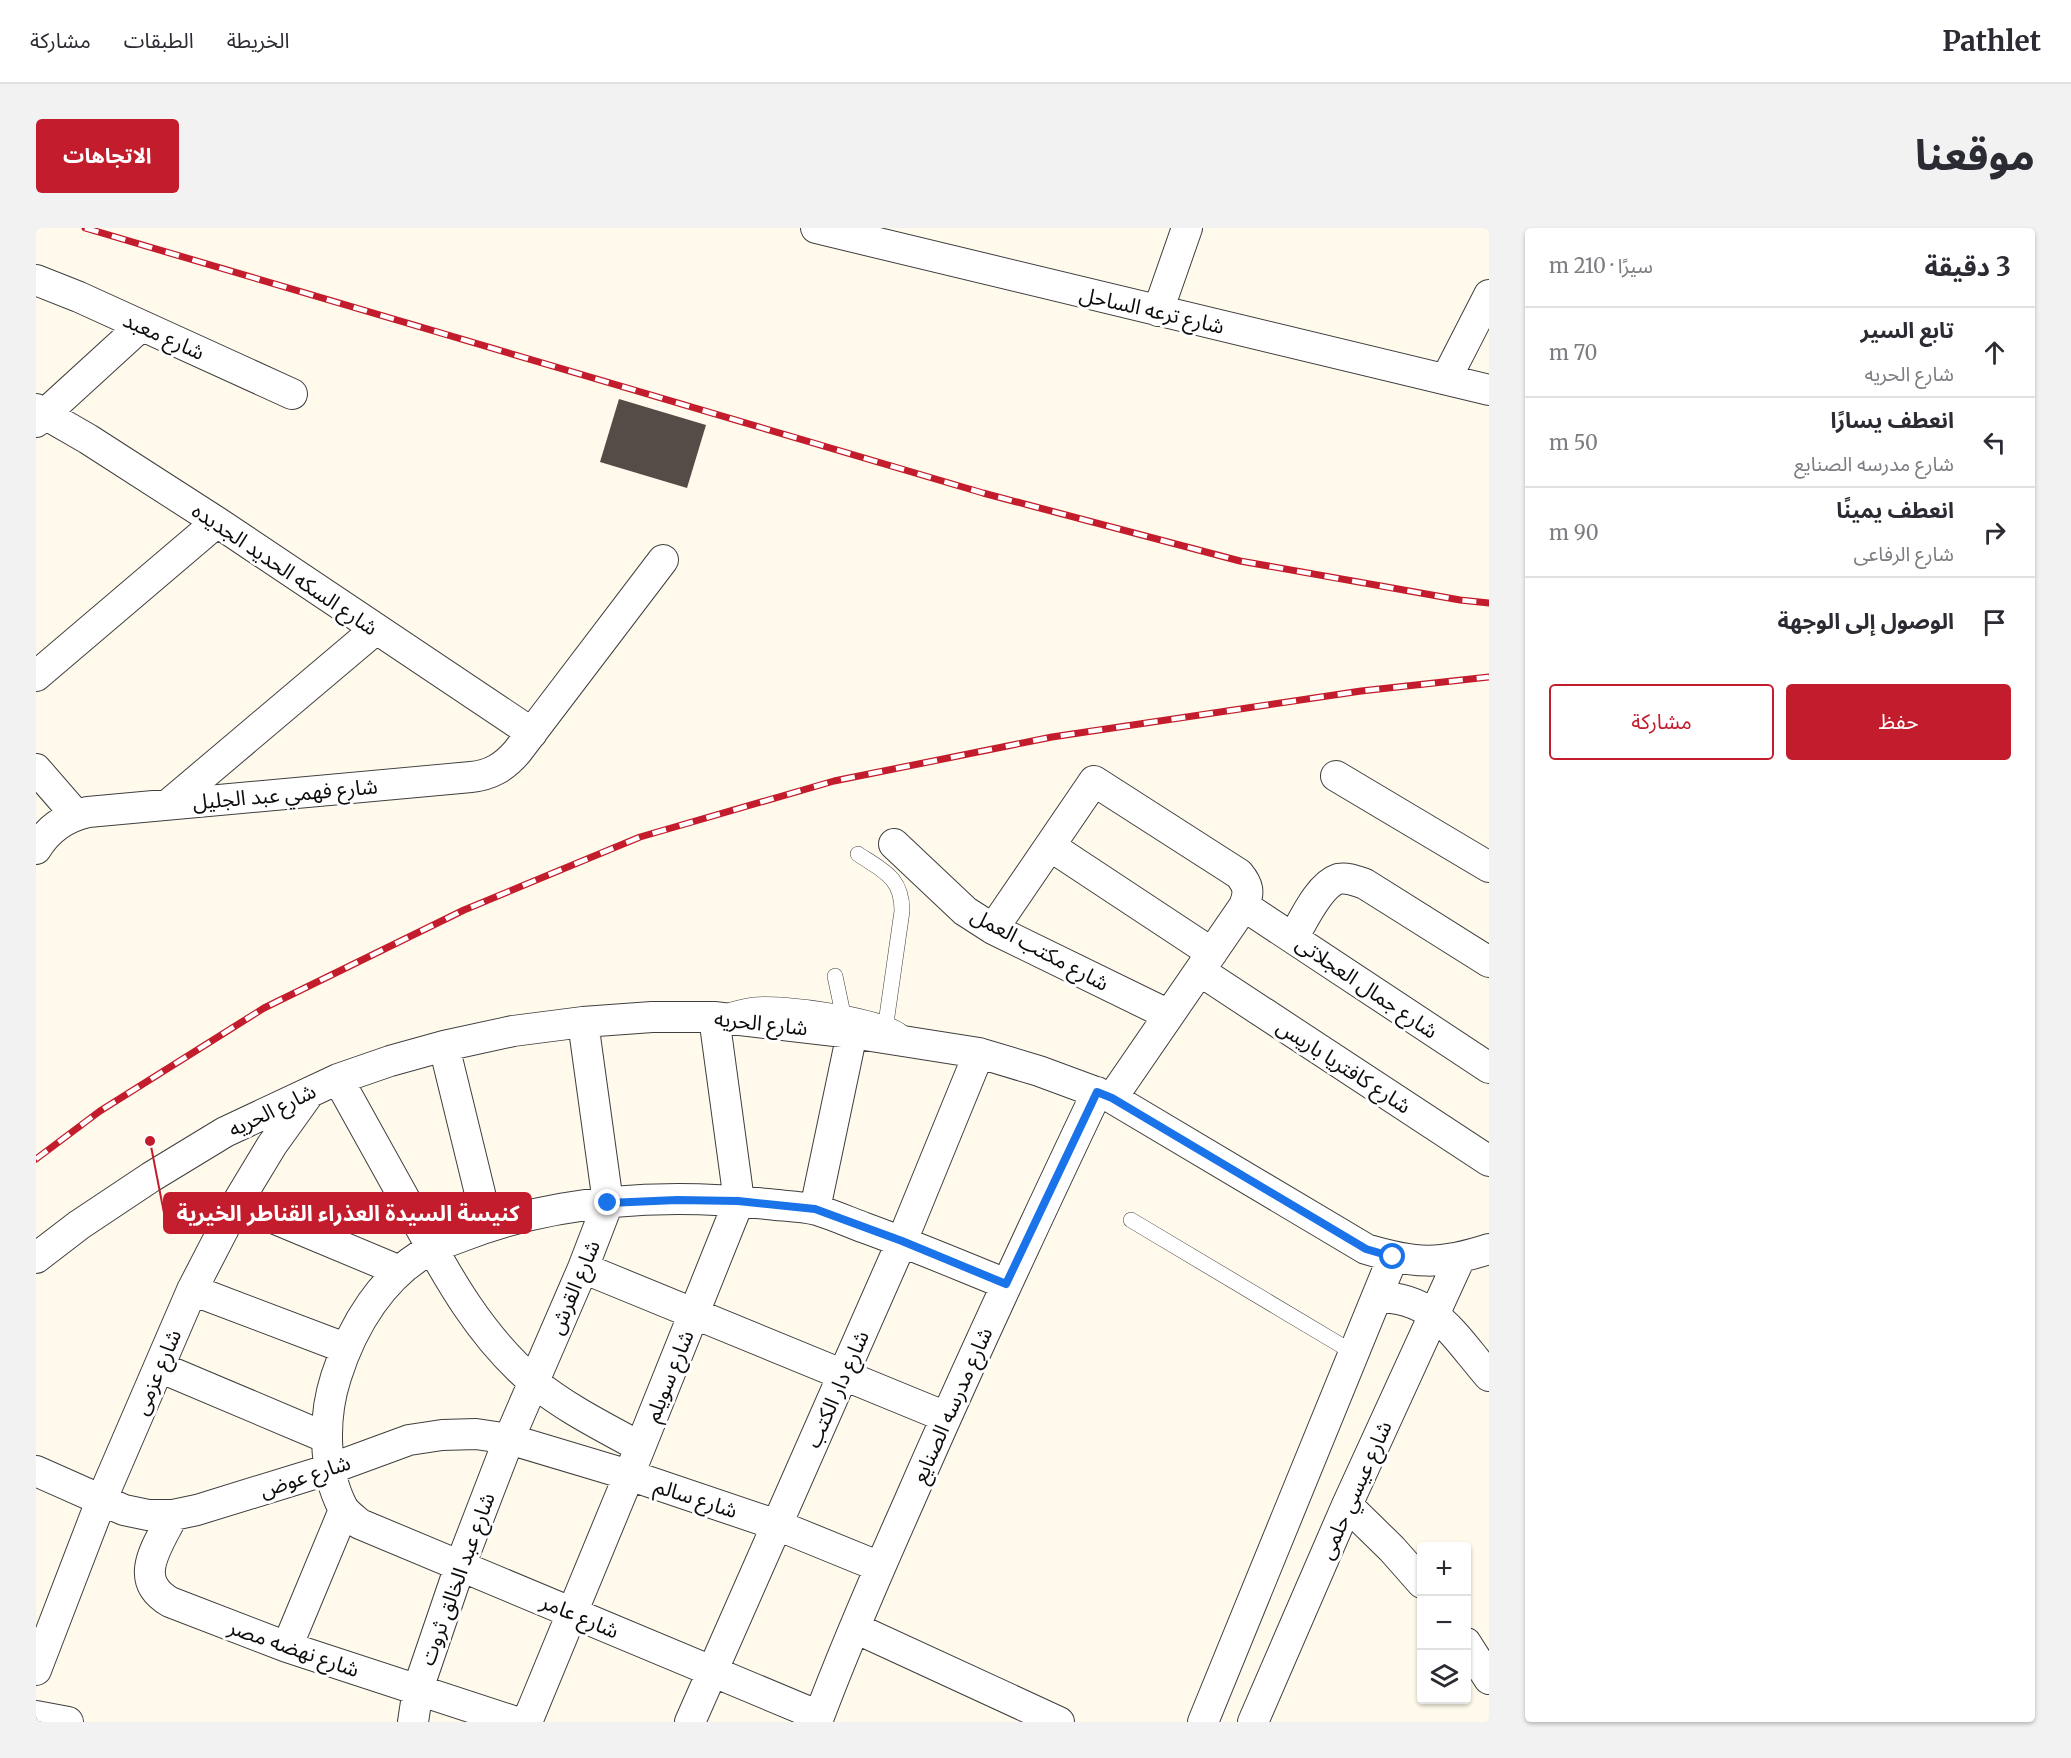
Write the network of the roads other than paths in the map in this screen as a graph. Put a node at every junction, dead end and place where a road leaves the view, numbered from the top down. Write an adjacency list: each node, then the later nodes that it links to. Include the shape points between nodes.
1 (816, 228): 5 (street, شارع ترعه الساحل)
2 (1187, 228): 5 (street)
3 (36, 280): 6 (street, شارع معبد)
4 (1489, 295): 7 (street)
5 (1158, 311): 7 (street, شارع ترعه الساحل)
6 (141, 326): 9 (street, شارع معبد); 10 (street)
7 (1446, 379): 8 (street, شارع ترعه الساحل)
8 (1489, 390)
9 (292, 394)
10 (39, 415): 11 (street, شارع السكه الحديد الجديده)
11 (217, 522): 13 (street, شارع السكه الحديد الجديده); 14 (street)
12 (663, 560): 15 (street, شارع فهمي عبد الجليل)
13 (376, 629): 15 (street, شارع السكه الحديد الجديده); 18 (street)
14 (36, 676)
15 (532, 733): 18 (street, شارع فهمي عبد الجليل, via 508,762 485,775)
16 (36, 769): 19 (street)
17 (1336, 776): 24 (street)
18 (169, 804): 19 (street, شارع فهمي عبد الجليل)
19 (76, 814): 22 (street, شارع فهمي عبد الجليل, via 48,833)
20 (894, 844): 26 (street, شارع مكتب العمل, via 965,911)
21 (1050, 846): 25 (street, via 1094,781 1239,874 1247,883 1249,895); 26 (street); 29 (street, شارع كافتريا باريس)
22 (36, 849)
23 (858, 854): 34 (lane, via 895,882 902,896)
24 (1489, 867)
25 (1245, 906): 27 (street, شارع جمال العجلاتى); 29 (street, شارع مدرسه الصنايع)
26 (993, 928): 31 (street, شارع مكتب العمل)
27 (1293, 938): 28 (street, via 1323,888 1337,879 1350,878); 39 (street, شارع جمال العجلاتى)
28 (1488, 959)
29 (1206, 962): 31 (street, شارع مدرسه الصنايع); 42 (street, شارع كافتريا باريس)
30 (835, 976): 35 (lane)
31 (1169, 1016): 41 (street, شارع مدرسه الصنايع)
32 (714, 1017): 33 (street, شارع الحريه); 35 (street, شارع الحريه); 43 (street, شارع سويلم)
33 (582, 1022): 37 (street, شارع الحريه); 45 (street, شارع القرش)
34 (886, 1023): 35 (lane); 36 (lane)
35 (847, 1024): 36 (street, شارع الحريه); 46 (street)
36 (912, 1042): 38 (street, شارع الحريه)
37 (444, 1046): 40 (street, شارع الحريه); 48 (street)
38 (979, 1053): 41 (street, شارع الحريه); 49 (street, شارع دار الكتب)
39 (1489, 1068)
40 (325, 1084): 44 (street, شارع عزمى, via 272,1145); 50 (street); 53 (street, شارع الحريه, via 225,1132 88,1219)
41 (1105, 1095): 52 (street, شارع الحريه, via 1366,1249); 57 (street, شارع مدرسه الصنايع)
42 (1489, 1161)
43 (738, 1201): 45 (street); 46 (street); 60 (street, شارع سويلم)
44 (237, 1203): 56 (street); 58 (street, شارع عزمى)
45 (608, 1203): 48 (street, via 546,1210); 55 (street, شارع القرش)
46 (815, 1209): 49 (street)
47 (1131, 1220): 63 (lane)
48 (488, 1226): 50 (street)
49 (902, 1241): 57 (street); 65 (street, شارع دار الكتب)
50 (432, 1248): 56 (street); 67 (street, via 477,1322)
51 (1489, 1248): 54 (street, شارع الحريه)
52 (1393, 1257): 54 (street, شارع الحريه, via 1415,1261); 59 (street)
53 (36, 1258)
54 (1460, 1258): 61 (street, شارع عيسي حلمى)
55 (584, 1268): 60 (street); 67 (street, شارع القرش)
56 (400, 1271): 62 (street, via 368,1307)
57 (1006, 1284): 68 (street, شارع مدرسه الصنايع)
58 (192, 1290): 62 (street); 64 (street, شارع عزمى)
59 (1377, 1297): 61 (street, via 1407,1300); 63 (street)
60 (694, 1313): 65 (street); 71 (street, شارع سويلم)
61 (1434, 1313): 66 (street); 76 (street, شارع عيسي حلمى)
62 (345, 1348): 69 (street, via 331,1392)
63 (1354, 1353): 100 (street)
64 (159, 1367): 69 (street); 75 (street, شارع عزمى)
65 (843, 1375): 68 (street); 79 (street, شارع دار الكتب)
66 (1489, 1376)
67 (533, 1382): 70 (street, شارع القرش); 71 (street, via 561,1403)
68 (946, 1417): 81 (street, شارع مدرسه الصنايع)
69 (327, 1438): 72 (street)
70 (509, 1439): 72 (street, شارع عوض, via 476,1434 408,1440); 74 (street, شارع سالم); 80 (street, شارع عبد الخالق ثروت)
71 (640, 1447): 74 (street, شارع سويلم)
72 (330, 1469): 77 (street); 78 (street, شارع عوض)
73 (36, 1471): 75 (street, شارع عوض)
74 (629, 1475): 79 (street, شارع سالم); 83 (street, شارع سويلم)
75 (102, 1501): 78 (street, شارع عوض, via 148,1515); 87 (street, شارع عزمى)
76 (1347, 1505): 82 (street); 101 (street, شارع عيسي حلمى)
77 (344, 1510): 80 (street, شارع عامر, via 360,1524); 85 (street)
78 (172, 1515): 85 (street, شارع نهضه مصر, via 150,1561 152,1586 159,1596)
79 (777, 1525): 81 (street, شارع سالم); 88 (street, شارع دار الكتب)
80 (459, 1566): 83 (street, شارع عامر); 90 (street, شارع عبد الخالق ثروت)
81 (880, 1567): 84 (street, شارع مدرسه الصنايع)
82 (1417, 1577)
83 (572, 1613): 88 (street, شارع عامر); 97 (street, شارع سويلم)
84 (855, 1628): 91 (street); 93 (street, شارع مدرسه الصنايع)
85 (287, 1647): 90 (street, شارع نهضه مصر)
86 (1471, 1650): 89 (street)
87 (36, 1670)
88 (712, 1671): 93 (street, شارع عامر); 98 (street, شارع دار الكتب)
89 (1489, 1679)
90 (418, 1689): 95 (street, شارع عبد الخالق ثروت); 96 (street, شارع نهضه مصر)
91 (1023, 1714): 99 (street)
92 (36, 1716): 94 (street)
93 (818, 1719)
94 (68, 1722)
95 (413, 1722)
96 (516, 1722)
97 (527, 1722)
98 (690, 1722)
99 (1059, 1722)
100 (1203, 1722)
101 (1253, 1722)

